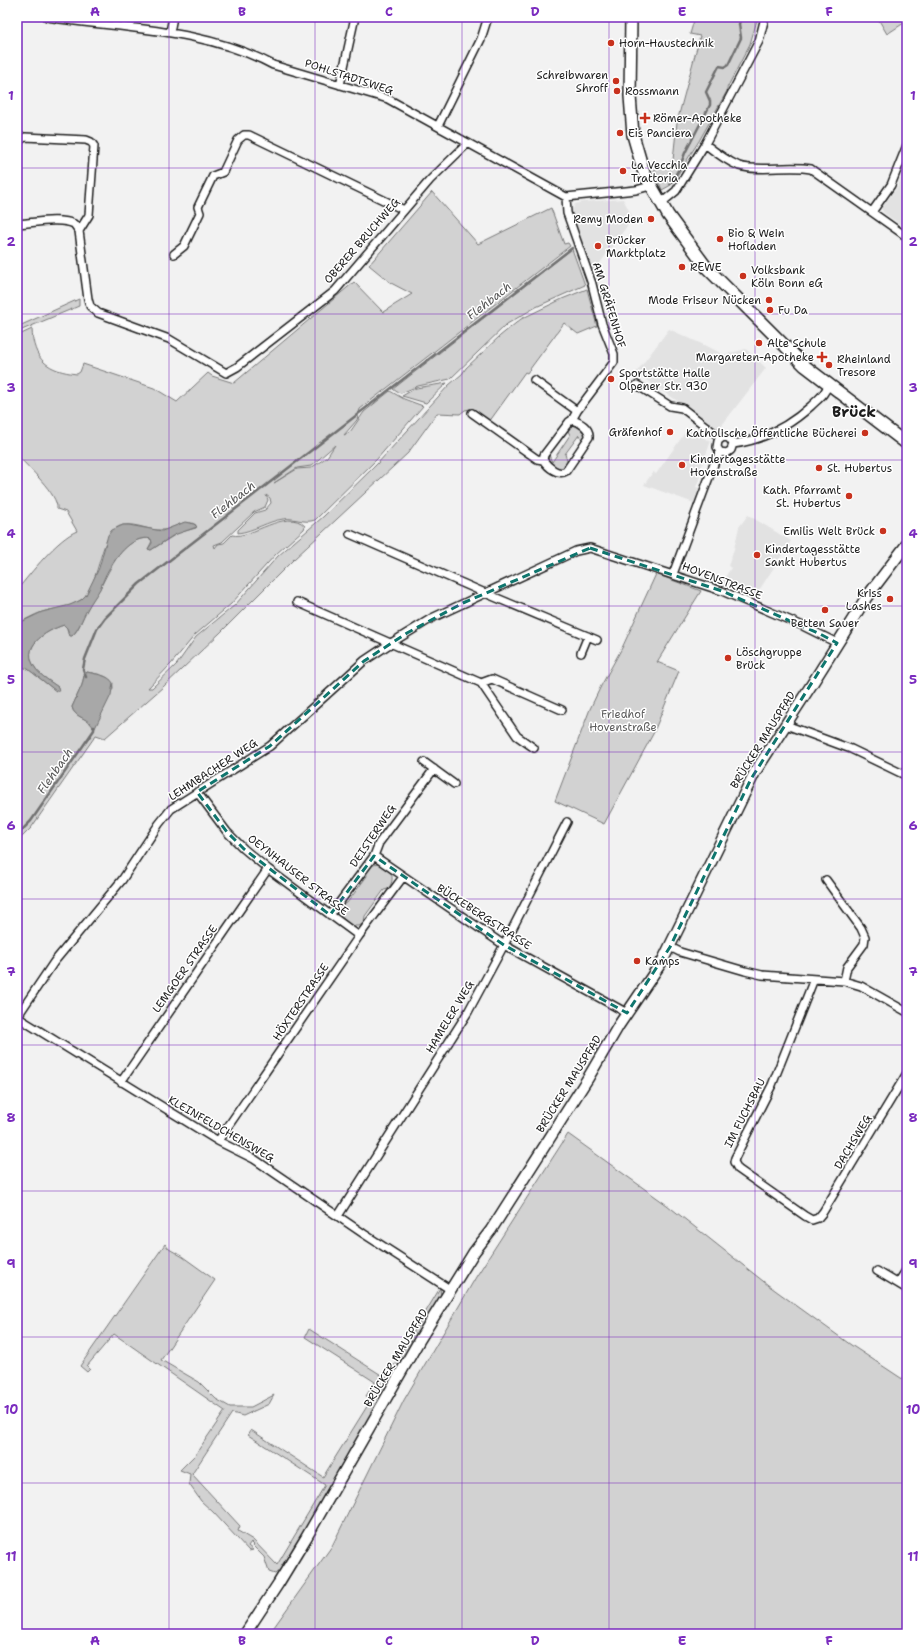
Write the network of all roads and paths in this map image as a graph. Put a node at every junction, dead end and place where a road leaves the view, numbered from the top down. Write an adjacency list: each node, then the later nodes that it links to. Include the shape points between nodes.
1 (47, 17): 7 (street, POHLSTADTSWEG)
2 (173, 17): 7 (street)
3 (355, 17): 8 (street)
4 (488, 17): 9 (street, via 481,39)
5 (631, 17): 14 (main road, via 631,120 642,167)
6 (765, 17): 11 (street, via 759,41)
7 (170, 32): 8 (street, POHLSTADTSWEG, via 257,56 273,65)
8 (340, 85): 9 (street, POHLSTADTSWEG, via 388,100)
9 (438, 126): 10 (street, POHLSTADTSWEG)
10 (468, 143): 15 (street, POHLSTADTSWEG); 17 (street, OBERER BRUCHWEG)
11 (704, 144): 16 (street, via 676,191); 18 (street, via 740,166 798,166 811,169)
12 (17, 145): 20 (street, via 25,137 86,140 94,146 90,215)
13 (907, 145): 18 (street, via 891,185)
14 (650, 186): 15 (street, via 636,190); 16 (main road)
15 (566, 197): 26 (street, AM GRÄFENHOF, via 567,213 614,354 614,362)
16 (660, 204): 24 (main road, via 707,268 805,366)
17 (404, 210): 20 (street, OBERER BRUCHWEG, via 335,291 226,373 169,339 92,309 88,300); 22 (street, via 244,134 238,140 223,172 213,176 198,207 200,213 184,246)
18 (872, 212): 21 (street)
19 (17, 224): 20 (street, via 69,222)
20 (79, 231)
21 (907, 237)
22 (174, 254)
23 (534, 380): 26 (street)
24 (828, 384): 30 (street, via 825,393 816,402 777,432 749,442); 31 (main road)
25 (637, 385): 29 (street, via 670,406 682,408)
26 (577, 411): 28 (street, AM GRÄFENHOF)
27 (472, 413): 33 (street, via 537,459)
28 (572, 420): 33 (street, AM GRÄFENHOF, via 548,450); 33 (street, via 582,425 589,433 589,437 566,471 558,472)
29 (721, 438): 30 (street, via 729,438); 32 (street, HOVENSTRASSE, via 717,445)
30 (733, 444): 32 (street, via 729,453)
31 (907, 444)
32 (720, 452): 36 (street, HOVENSTRASSE)
33 (544, 460)
34 (350, 534): 37 (street)
35 (907, 544): 42 (main road, BRÜCKER MAUSPFAD, via 873,588)
36 (673, 574): 37 (street, LEHMBACHER WEG, via 590,548 576,551); 42 (street, HOVENSTRASSE, via 730,594)
37 (485, 593): 39 (street); 41 (street, LEHMBACHER WEG, via 432,618)
38 (297, 602): 41 (street)
39 (588, 636): 40 (street); 43 (street)
40 (597, 640)
41 (391, 643): 44 (street); 52 (street, LEHMBACHER WEG, via 364,661 270,746)
42 (837, 643): 46 (main road, BRÜCKER MAUSPFAD)
43 (581, 653)
44 (481, 683): 45 (street, via 492,680); 47 (street, via 517,736)
45 (562, 710)
46 (786, 725): 50 (street, via 851,749); 61 (main road, BRÜCKER MAUSPFAD, via 748,785)
47 (534, 748)
48 (424, 762): 49 (street)
49 (434, 769): 51 (street); 54 (street, DEISTERWEG, via 379,843)
50 (907, 776)
51 (454, 784)
52 (197, 792): 55 (street, OEYNHAUSER STRASSE, via 227,832); 66 (street, LEHMBACHER WEG, via 166,814 122,880 54,962)
53 (567, 822): 60 (street, HAMELER WEG)
54 (374, 856): 56 (street, BÜCKEBERGSTRASSE); 58 (street, DEISTERWEG)
55 (268, 869): 58 (street, OEYNHAUSER STRASSE); 68 (street, LEMGOER STRASSE)
56 (403, 877): 59 (street, HÖXTERSTRASSE); 60 (street, BÜCKEBERGSTRASSE)
57 (826, 880): 63 (street, via 865,937 864,944 847,967)
58 (330, 915): 59 (street, OEYNHAUSER STRASSE)
59 (359, 936): 69 (street, HÖXTERSTRASSE)
60 (504, 945): 65 (street, BÜCKEBERGSTRASSE); 70 (street, HAMELER WEG, via 468,1012)
61 (670, 947): 62 (street, via 762,975); 65 (main road, BRÜCKER MAUSPFAD)
62 (814, 979): 63 (street); 71 (street, IM FUCHSBAU, via 772,1085 734,1162 738,1169 805,1216 812,1220)
63 (844, 981): 64 (street, via 866,988)
64 (907, 1012)
65 (627, 1013): 76 (main road, BRÜCKER MAUSPFAD)
66 (17, 1017): 68 (street, KLEINFELDCHENSWEG)
67 (907, 1073): 71 (street, DACHSWEG, via 823,1212)
68 (121, 1082): 69 (street, KLEINFELDCHENSWEG)
69 (218, 1142): 70 (street, KLEINFELDCHENSWEG, via 254,1159)
70 (338, 1216): 76 (street, KLEINFELDCHENSWEG)
71 (816, 1219)
72 (907, 1268): 74 (street)
73 (877, 1271): 74 (street)
74 (898, 1284): 75 (street)
75 (907, 1289)
76 (451, 1290): 77 (main road, BRÜCKER MAUSPFAD, via 405,1364 306,1538)
77 (245, 1634)

